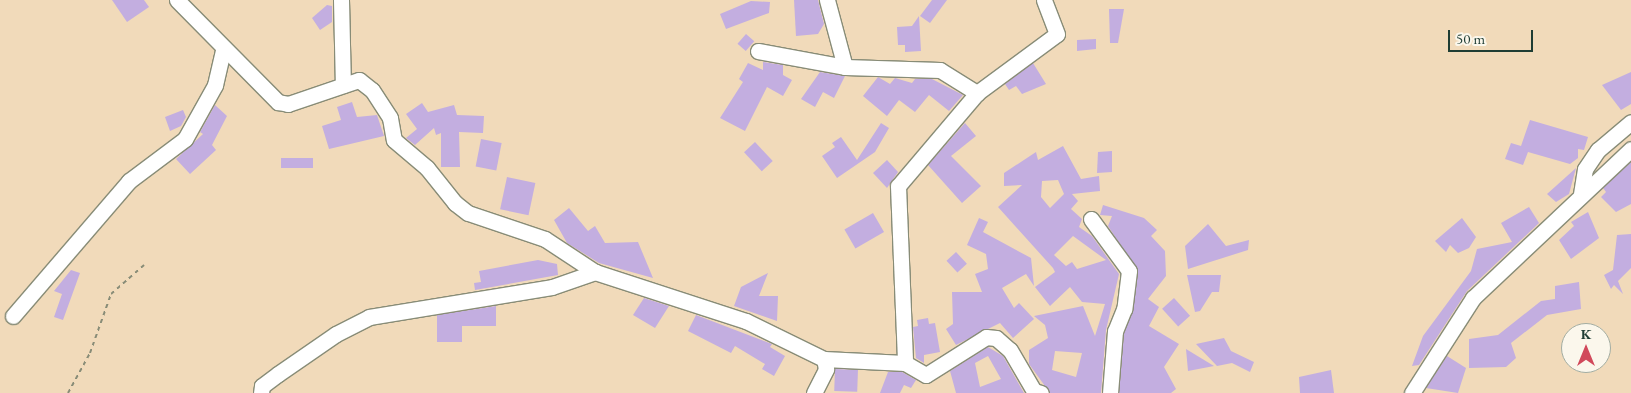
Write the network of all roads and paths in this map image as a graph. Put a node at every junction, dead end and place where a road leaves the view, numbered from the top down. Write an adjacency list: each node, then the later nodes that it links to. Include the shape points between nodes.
1 (176, 0): 5 (street)
2 (341, 0): 8 (street)
3 (827, 0): 7 (street)
4 (1044, 0): 9 (street, via 1056,34)
5 (223, 51): 8 (street, via 278,102 288,104); 16 (street, via 215,85 185,140 129,181)
6 (758, 51): 7 (street)
7 (845, 67): 9 (street, via 940,70)
8 (343, 85): 15 (street, via 359,80 372,90 390,118 394,140 427,168 455,204 468,213 545,239)
9 (977, 93): 18 (street, via 898,186)
10 (1631, 122): 12 (street, via 1598,150 1585,169 1586,181)
11 (1631, 149): 12 (street)
12 (1577, 202): 24 (street, via 1473,298)
13 (1091, 219): 23 (street, via 1129,272 1124,309 1115,331)
14 (144, 265): 19 (path, via 111,294 90,353)
15 (595, 272): 17 (street, via 746,320); 20 (street, via 552,287 369,318 336,334 262,386)
16 (13, 316)
17 (824, 359): 18 (street); 21 (street, via 826,369)
18 (905, 363): 22 (street, via 926,375 986,337 996,338 1010,350 1034,391)
19 (68, 393)
20 (261, 393)
21 (814, 393)
22 (1041, 393)
23 (1110, 393)
24 (1412, 393)

